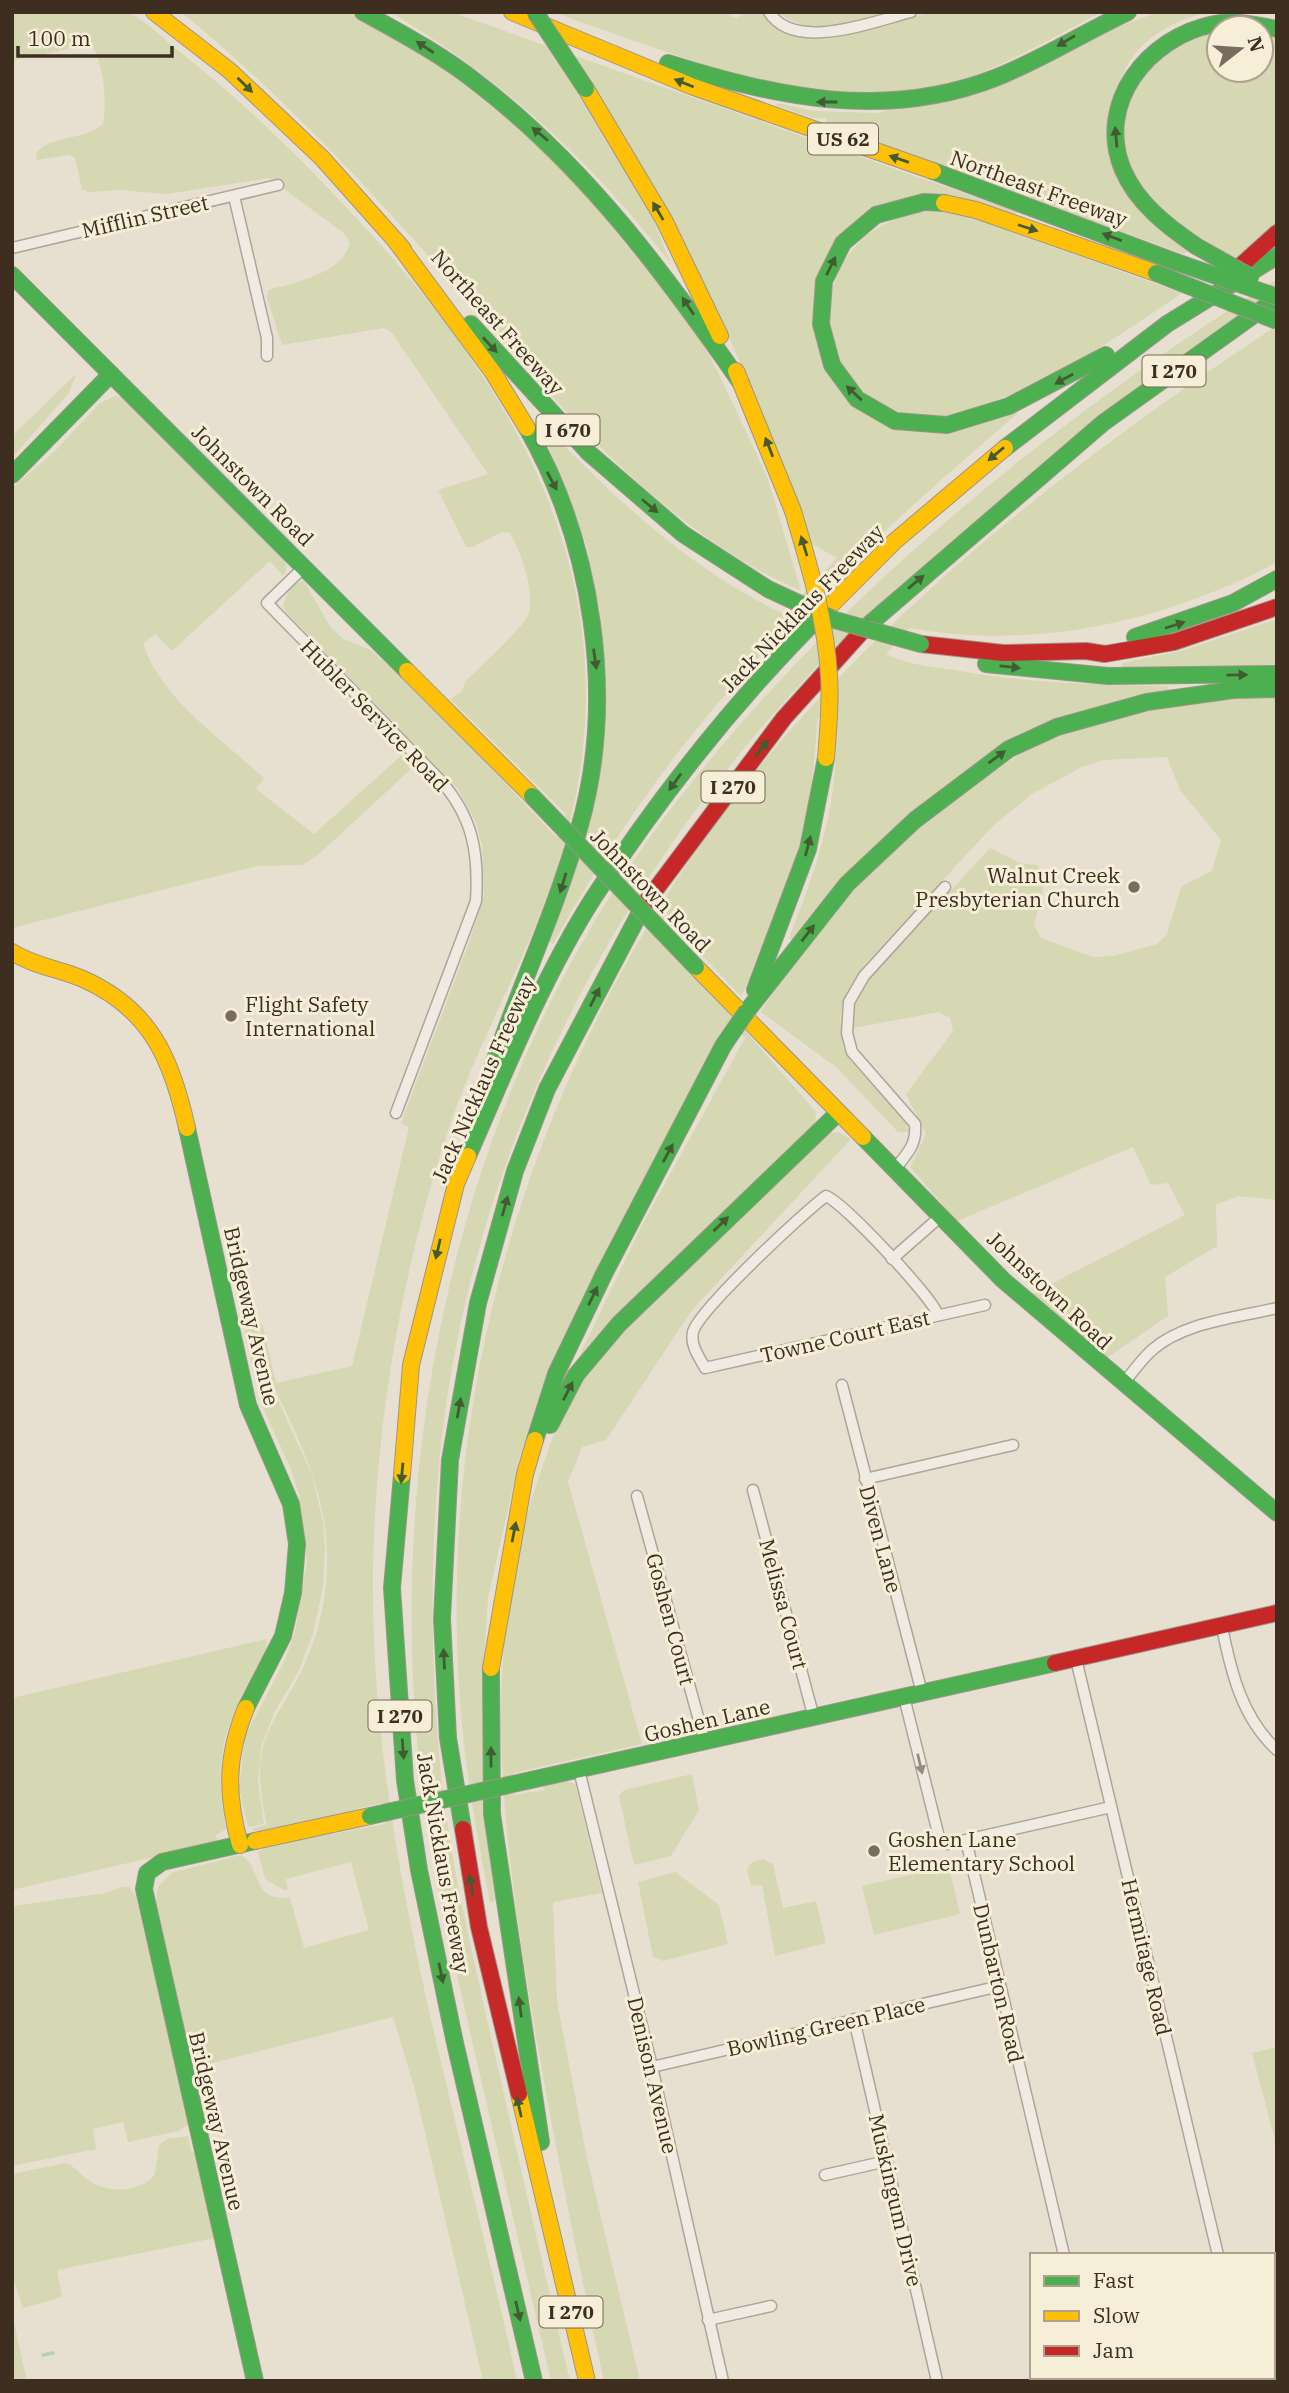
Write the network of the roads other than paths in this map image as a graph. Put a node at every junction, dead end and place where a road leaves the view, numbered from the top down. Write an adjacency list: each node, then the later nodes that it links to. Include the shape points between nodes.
1 (153, 12): 12 (main road, Northeast Freeway / I 670, one-way to 12, via 230,71 322,158)
2 (363, 12): 24 (main road, one-way to 2, via 676,288 606,200 550,143 481,85 398,29)
3 (513, 12): 7 (main road, one-way to 3, via 966,88 914,102 831,103 772,95); 16 (main road, Northeast Freeway / US 62, one-way to 3, bridge, via 691,86)
4 (535, 12): 24 (main road, one-way to 4, bridge, via 664,220)
5 (769, 12): 6 (street, via 796,32 832,32)
6 (909, 12)
7 (1128, 12)
8 (1277, 29): 16 (main road, one-way to 8, bridge, via 1167,226 1144,203 1118,156 1114,129 1126,78 1153,43 1191,21 1227,16)
9 (278, 185): 10 (street, Mifflin Street)
10 (234, 196): 13 (street, Mifflin Street); 22 (street, via 267,338)
11 (1277, 233): 17 (main road)
12 (395, 240): 29 (main road, Northeast Freeway / I 670, one-way to 29, bridge, via 589,453 683,534 768,589 835,620); 39 (main road, one-way to 39, via 505,390 559,494 585,592 597,680 590,779 582,820 560,894 498,1048)
13 (12, 248)
14 (1277, 257): 17 (main road, Jack Nicklaus Freeway / I 270)
15 (12, 275): 23 (main road, Johnstown Road)
16 (1277, 296): 21 (main road, Jack Nicklaus Freeway / I 270)
17 (1202, 302): 20 (main road, Jack Nicklaus Freeway / I 270)
18 (1277, 314): 21 (main road)
19 (1277, 321): 20 (main road, one-way to 19, bridge, via 1018,401 975,418 937,425 898,421 859,399 830,364 820,332 821,287 842,246 878,216 923,202 950,204 1103,250)
20 (1167, 324): 39 (main road, Jack Nicklaus Freeway / I 270, one-way to 39, via 1036,422 895,541 786,649 703,743 593,899 526,1024)
21 (1224, 337): 71 (main road, Jack Nicklaus Freeway / I 270, one-way to 21, via 479,1927 448,1738 442,1619 450,1460 478,1303 515,1171 547,1089 640,910 784,718 849,643 905,591 1103,423)
22 (267, 356)
23 (111, 374): 25 (main road); 26 (main road, Johnstown Road)
24 (741, 383): 35 (main road, one-way to 24, bridge, via 808,849 826,758 830,698 825,639 807,558)
25 (12, 475)
26 (304, 567): 36 (street, Hubler Service Road, via 267,603 432,771 457,802 474,836 476,901); 37 (main road, Johnstown Road, bridge)
27 (1277, 579): 30 (main road, one-way to 27, via 1184,622)
28 (1277, 607): 30 (main road, via 1174,642 1105,654)
29 (921, 644): 30 (main road, via 1003,653); 31 (main road, one-way to 31, via 962,662 1108,676)
30 (1086, 651)
31 (1277, 674)
32 (1277, 689): 35 (main road, one-way to 32, via 847,884 924,812 1009,748 1057,727 1147,702)
33 (945, 887): 38 (street, via 864,976 849,1002 847,1033 852,1052 915,1124 911,1150)
34 (12, 952): 64 (main road, Bridgeway Avenue, via 110,992 141,1018 162,1046 176,1079 248,1405 291,1504 297,1544 283,1636 233,1740 231,1813)
35 (763, 983): 48 (main road, one-way to 35, bridge, via 556,1374 723,1046)
36 (396, 1113)
37 (838, 1114): 38 (main road, Johnstown Road); 48 (main road, one-way to 37, via 576,1375 619,1324)
38 (894, 1170): 40 (main road, Johnstown Road)
39 (456, 1184): 77 (main road, Jack Nicklaus Freeway / I 270, one-way to 77, via 411,1365 392,1588 397,1670 405,1780 419,1870)
40 (941, 1216): 41 (street); 45 (main road, Johnstown Road, via 1003,1280)
41 (892, 1259): 44 (street, via 934,1304); 44 (street, Towne Court East, via 826,1196 713,1304 693,1332 694,1349 705,1368)
42 (985, 1305): 44 (street, Towne Court East)
43 (1277, 1308): 45 (street, via 1192,1328 1163,1342)
44 (938, 1315)
45 (1123, 1384): 52 (main road, Johnstown Road)
46 (842, 1385): 49 (street, Diven Lane)
47 (1013, 1445): 49 (street)
48 (525, 1474): 71 (main road, one-way to 48, via 492,1814 491,1655)
49 (865, 1479): 56 (street, Diven Lane)
50 (753, 1490): 58 (street, Melissa Court)
51 (637, 1496): 59 (street, Goshen Court)
52 (1277, 1513)
53 (1277, 1613): 54 (main road, Goshen Lane)
54 (1222, 1627): 55 (main road, Goshen Lane); 60 (street, via 1241,1700 1264,1738)
55 (1076, 1659): 56 (main road, Goshen Lane); 62 (street, Hermitage Road)
56 (922, 1693): 57 (main road, Goshen Lane)
57 (904, 1697): 58 (main road, Goshen Lane); 63 (street, one-way to 63, via 936,1832 940,1841)
58 (814, 1718): 59 (main road, Goshen Lane)
59 (705, 1742): 61 (main road, Goshen Lane)
60 (1277, 1750)
61 (579, 1770): 64 (main road, Goshen Lane, bridge); 68 (street, Denison Avenue)
62 (1111, 1807): 63 (street); 73 (street, Hermitage Road)
63 (966, 1840): 66 (street, Dunbarton Road)
64 (240, 1845): 65 (main road, Goshen Lane, via 162,1862)
65 (148, 1870): 76 (main road, Bridgeway Avenue, via 143,1886 149,1916)
66 (1000, 1986): 67 (street, Bowling Green Place); 72 (street, Dunbarton Road)
67 (854, 2020): 68 (street, Bowling Green Place); 69 (street, Muskingum Drive)
68 (652, 2067): 75 (street, Denison Avenue)
69 (887, 2161): 70 (street); 80 (street, Muskingum Drive)
70 (825, 2175)
71 (554, 2244): 78 (main road, Jack Nicklaus Freeway / I 270)
72 (1064, 2253)
73 (1217, 2253)
74 (771, 2306): 75 (street)
75 (708, 2320): 79 (street, Denison Avenue)
76 (255, 2381)
77 (534, 2381)
78 (587, 2381)
79 (723, 2381)
80 (937, 2381)

